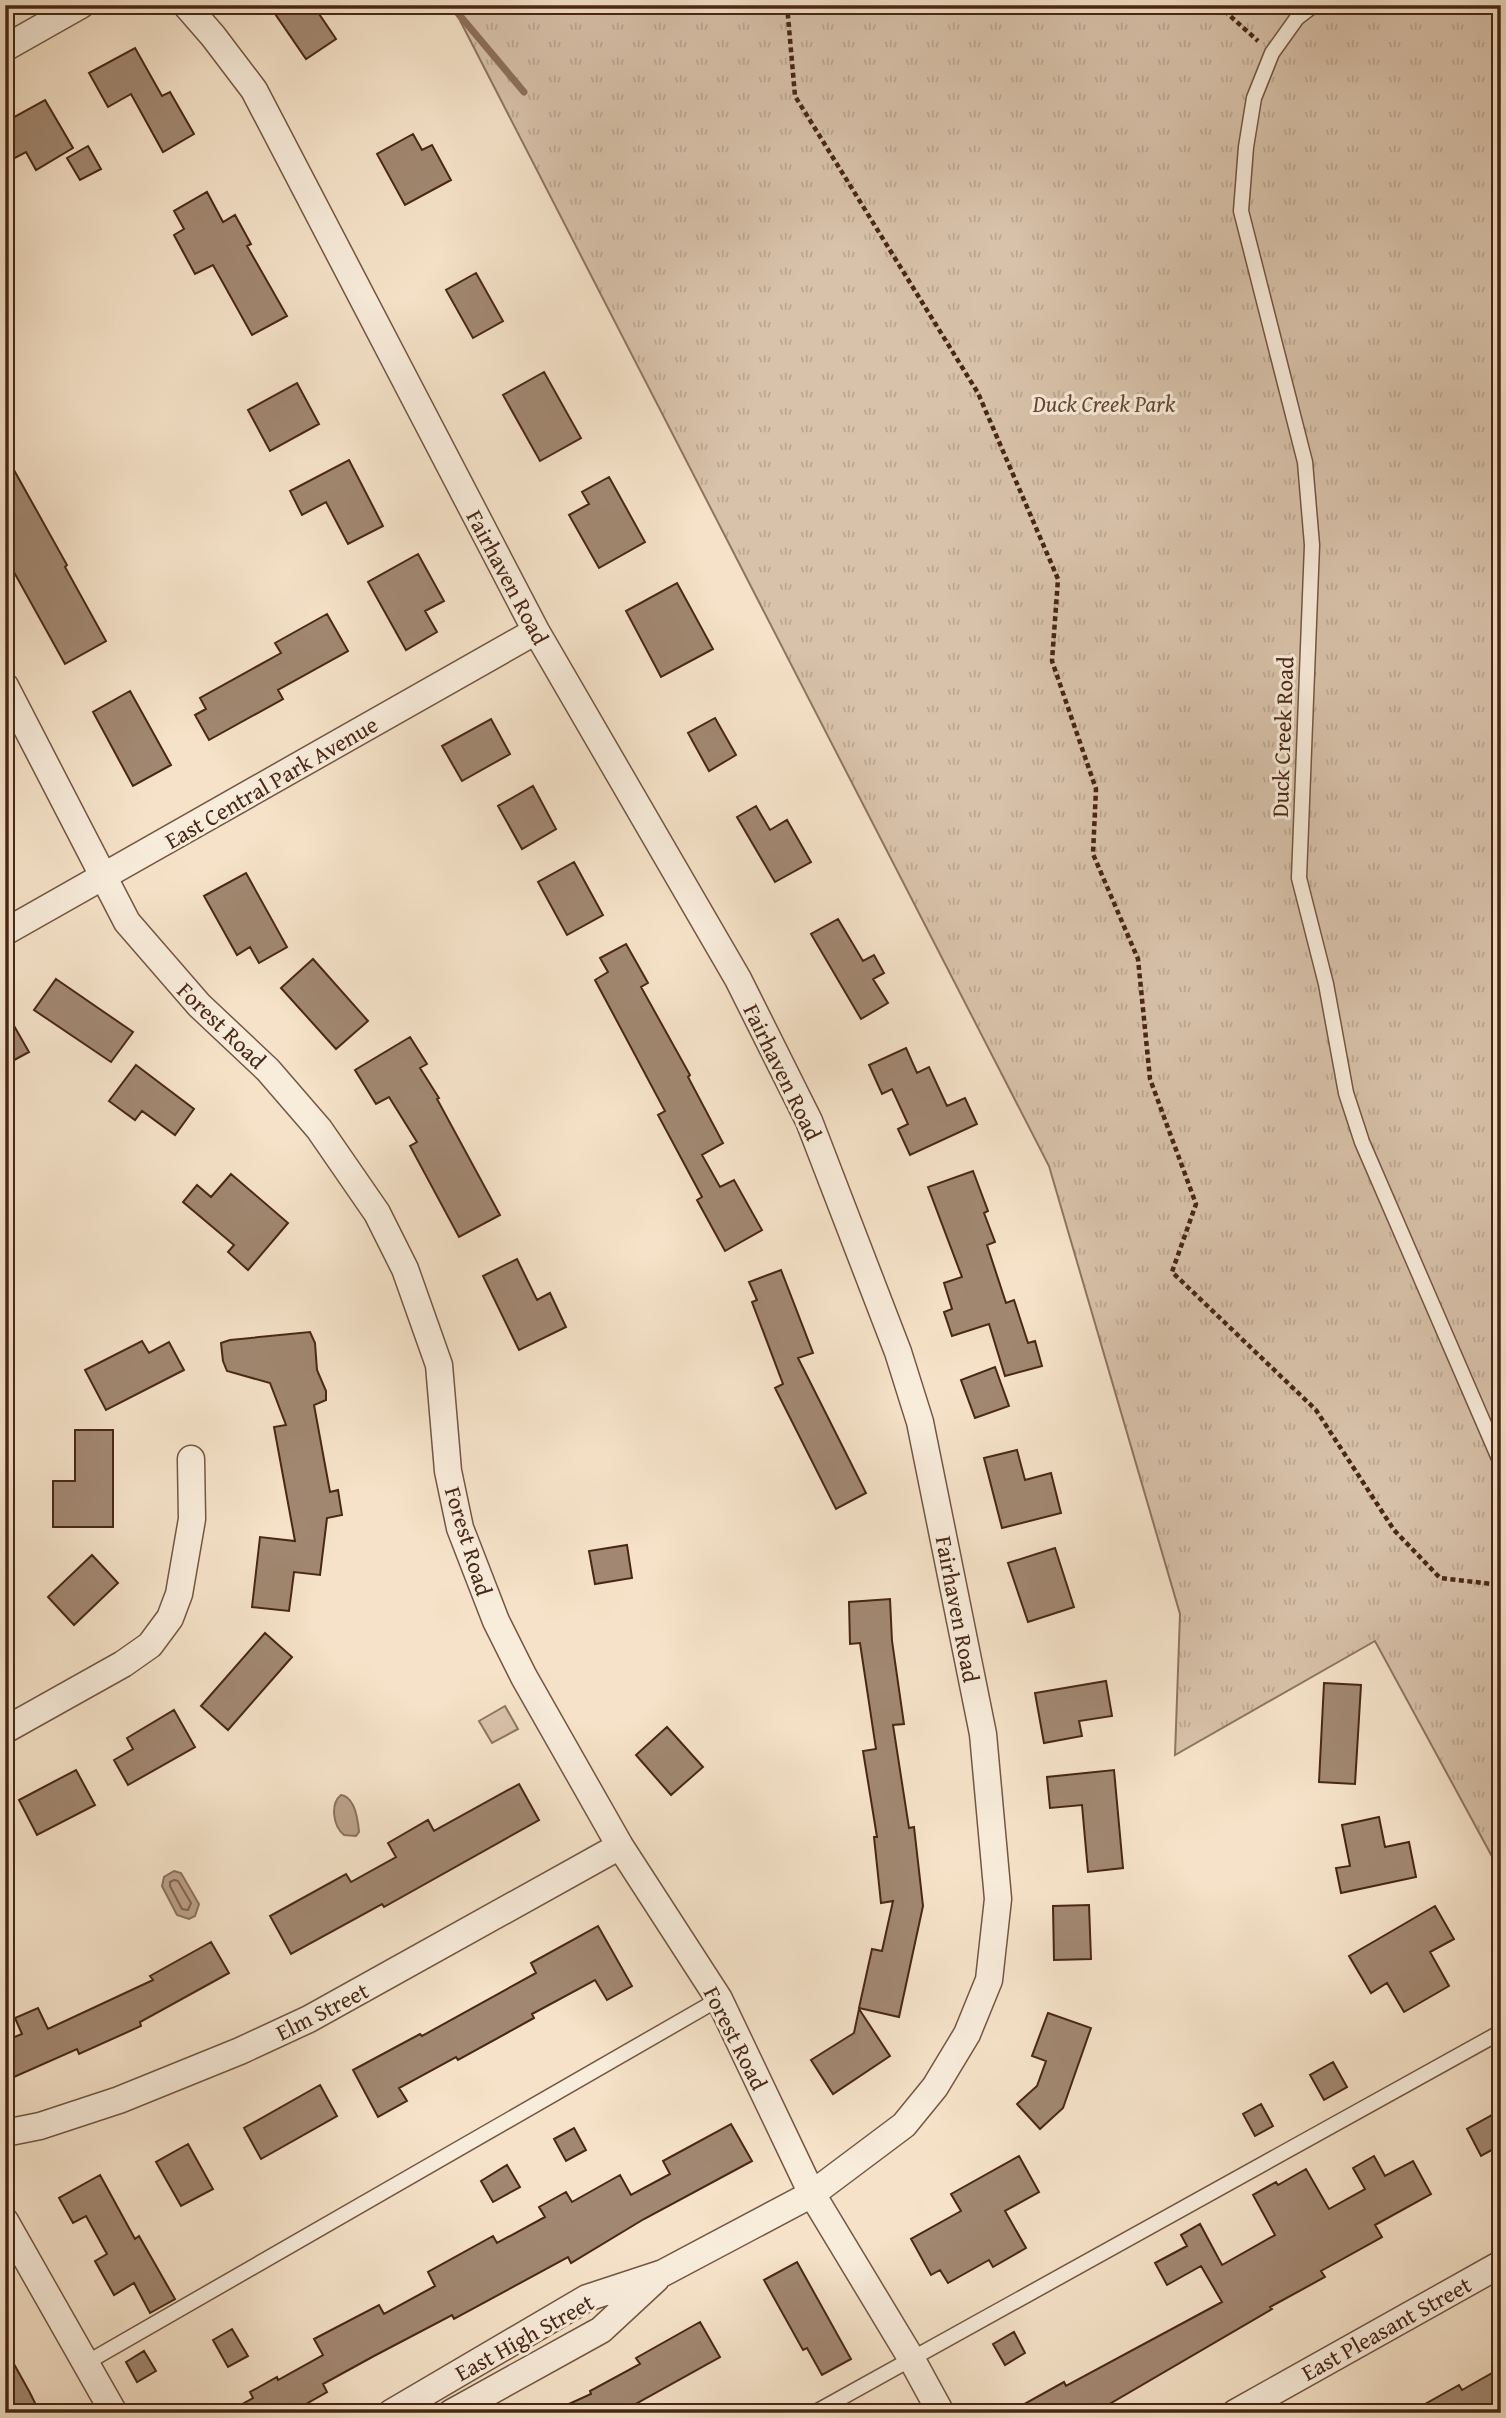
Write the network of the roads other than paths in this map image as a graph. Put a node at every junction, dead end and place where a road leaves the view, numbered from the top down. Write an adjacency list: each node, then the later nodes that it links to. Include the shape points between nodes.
1 (81, 5): 4 (street)
2 (186, 5): 5 (street, Fairhaven Road, via 254,90)
3 (1314, 5): 10 (lane, Duck Creek Road, via 1297,18 1272,53 1254,98 1241,211 1306,462 1312,545 1299,878 1326,984 1346,1093 1362,1142)
4 (5, 48)
5 (536, 631): 7 (street, East Central Park Avenue); 16 (street, Fairhaven Road, via 738,979 809,1121 898,1352 920,1422 983,1734 998,1899 989,1980 967,2034 935,2087 904,2125)
6 (5, 686): 7 (street, Forest Road)
7 (102, 877): 8 (street, East Central Park Avenue); 12 (street, Forest Road, via 127,922 157,959 199,1006 268,1070 319,1129 377,1213 405,1269 439,1365 448,1472 474,1569 524,1677)
8 (5, 932)
9 (191, 1460): 11 (street, via 192,1520 179,1594 170,1618 150,1645 123,1664)
10 (1501, 1463)
11 (5, 1730)
12 (620, 1846): 13 (street, Forest Road); 15 (street, Elm Street, via 309,2019 119,2100)
13 (719, 1999): 16 (street, Forest Road); 21 (lane)
14 (1501, 2032): 20 (lane)
15 (5, 2133)
16 (813, 2194): 19 (street, East High Street); 20 (street, Forest Road)
17 (5, 2221): 21 (street)
18 (1501, 2264): 27 (street, East Pleasant Street)
19 (663, 2273): 23 (street, East High Street, via 587,2298); 24 (street, East High Street, via 601,2330)
20 (911, 2358): 25 (lane); 26 (street, Forest Road)
21 (86, 2363): 22 (street)
22 (114, 2413)
23 (391, 2413)
24 (451, 2413)
25 (814, 2413)
26 (941, 2413)
27 (1235, 2413)

